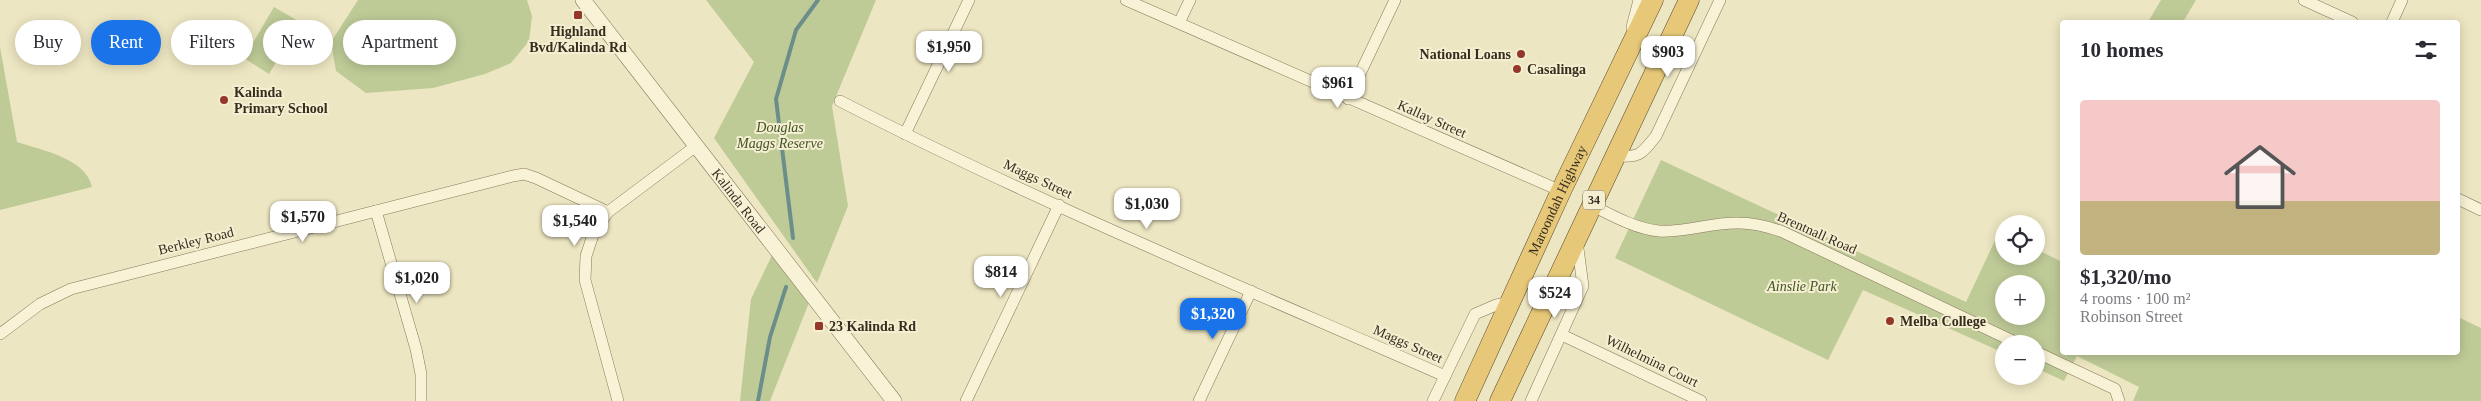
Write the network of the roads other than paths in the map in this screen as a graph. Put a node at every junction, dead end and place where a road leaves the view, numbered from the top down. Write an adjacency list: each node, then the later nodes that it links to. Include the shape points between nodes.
1 (582, 0): 19 (street, Kalinda Road)
2 (970, 0): 18 (street)
3 (1126, 0): 14 (street, Kallay Street)
4 (1190, 0): 14 (street)
5 (1395, 0): 16 (street)
6 (1639, 0): 15 (street)
7 (1653, 0): 15 (highway, Maroondah Highway / 34)
8 (1689, 0): 20 (highway, 34)
9 (1720, 0): 20 (street, via 1656,136 1635,157)
10 (2304, 0): 12 (street)
11 (2402, 0): 13 (street)
12 (2348, 20)
13 (2393, 20)
14 (1179, 23): 16 (street, Kallay Street)
15 (1622, 65): 21 (highway, Maroondah Highway / 34)
16 (1348, 99): 21 (street, Kallay Street)
17 (840, 101): 18 (street, Maggs Street)
18 (905, 134): 23 (street, Maggs Street)
19 (696, 146): 27 (street); 38 (street, Kalinda Road)
20 (1615, 156): 24 (highway, 34)
21 (1562, 191): 24 (highway); 30 (highway, Maroondah Highway / 34)
22 (2460, 200): 25 (street)
23 (1059, 205): 29 (street, Maggs Street); 39 (street)
24 (1591, 206): 28 (highway, 34); 33 (street, Brentnall Road, via 1656,231 1680,232 1739,222 1764,226 1783,232)
25 (2481, 210)
26 (376, 211): 27 (street, Berkley Road, via 524,174); 31 (street, Berkley Road, via 71,289 40,304); 36 (street, via 416,348 421,374)
27 (608, 212): 37 (street, via 594,232 586,256 585,280)
28 (1577, 237): 32 (street, via 1584,286); 43 (highway, 34)
29 (1251, 291): 35 (street, Maggs Street); 40 (street)
30 (1512, 302): 35 (street, via 1475,314); 42 (highway, Maroondah Highway / 34)
31 (0, 334)
32 (1562, 335): 44 (street); 45 (street, Wilhelmina Court)
33 (2000, 335)
34 (2045, 356): 46 (street, via 2115,389)
35 (1445, 376): 41 (street)
36 (421, 401)
37 (618, 401)
38 (894, 401)
39 (966, 401)
40 (1199, 401)
41 (1433, 401)
42 (1465, 401)
43 (1500, 401)
44 (1531, 401)
45 (1701, 401)
46 (2119, 401)

